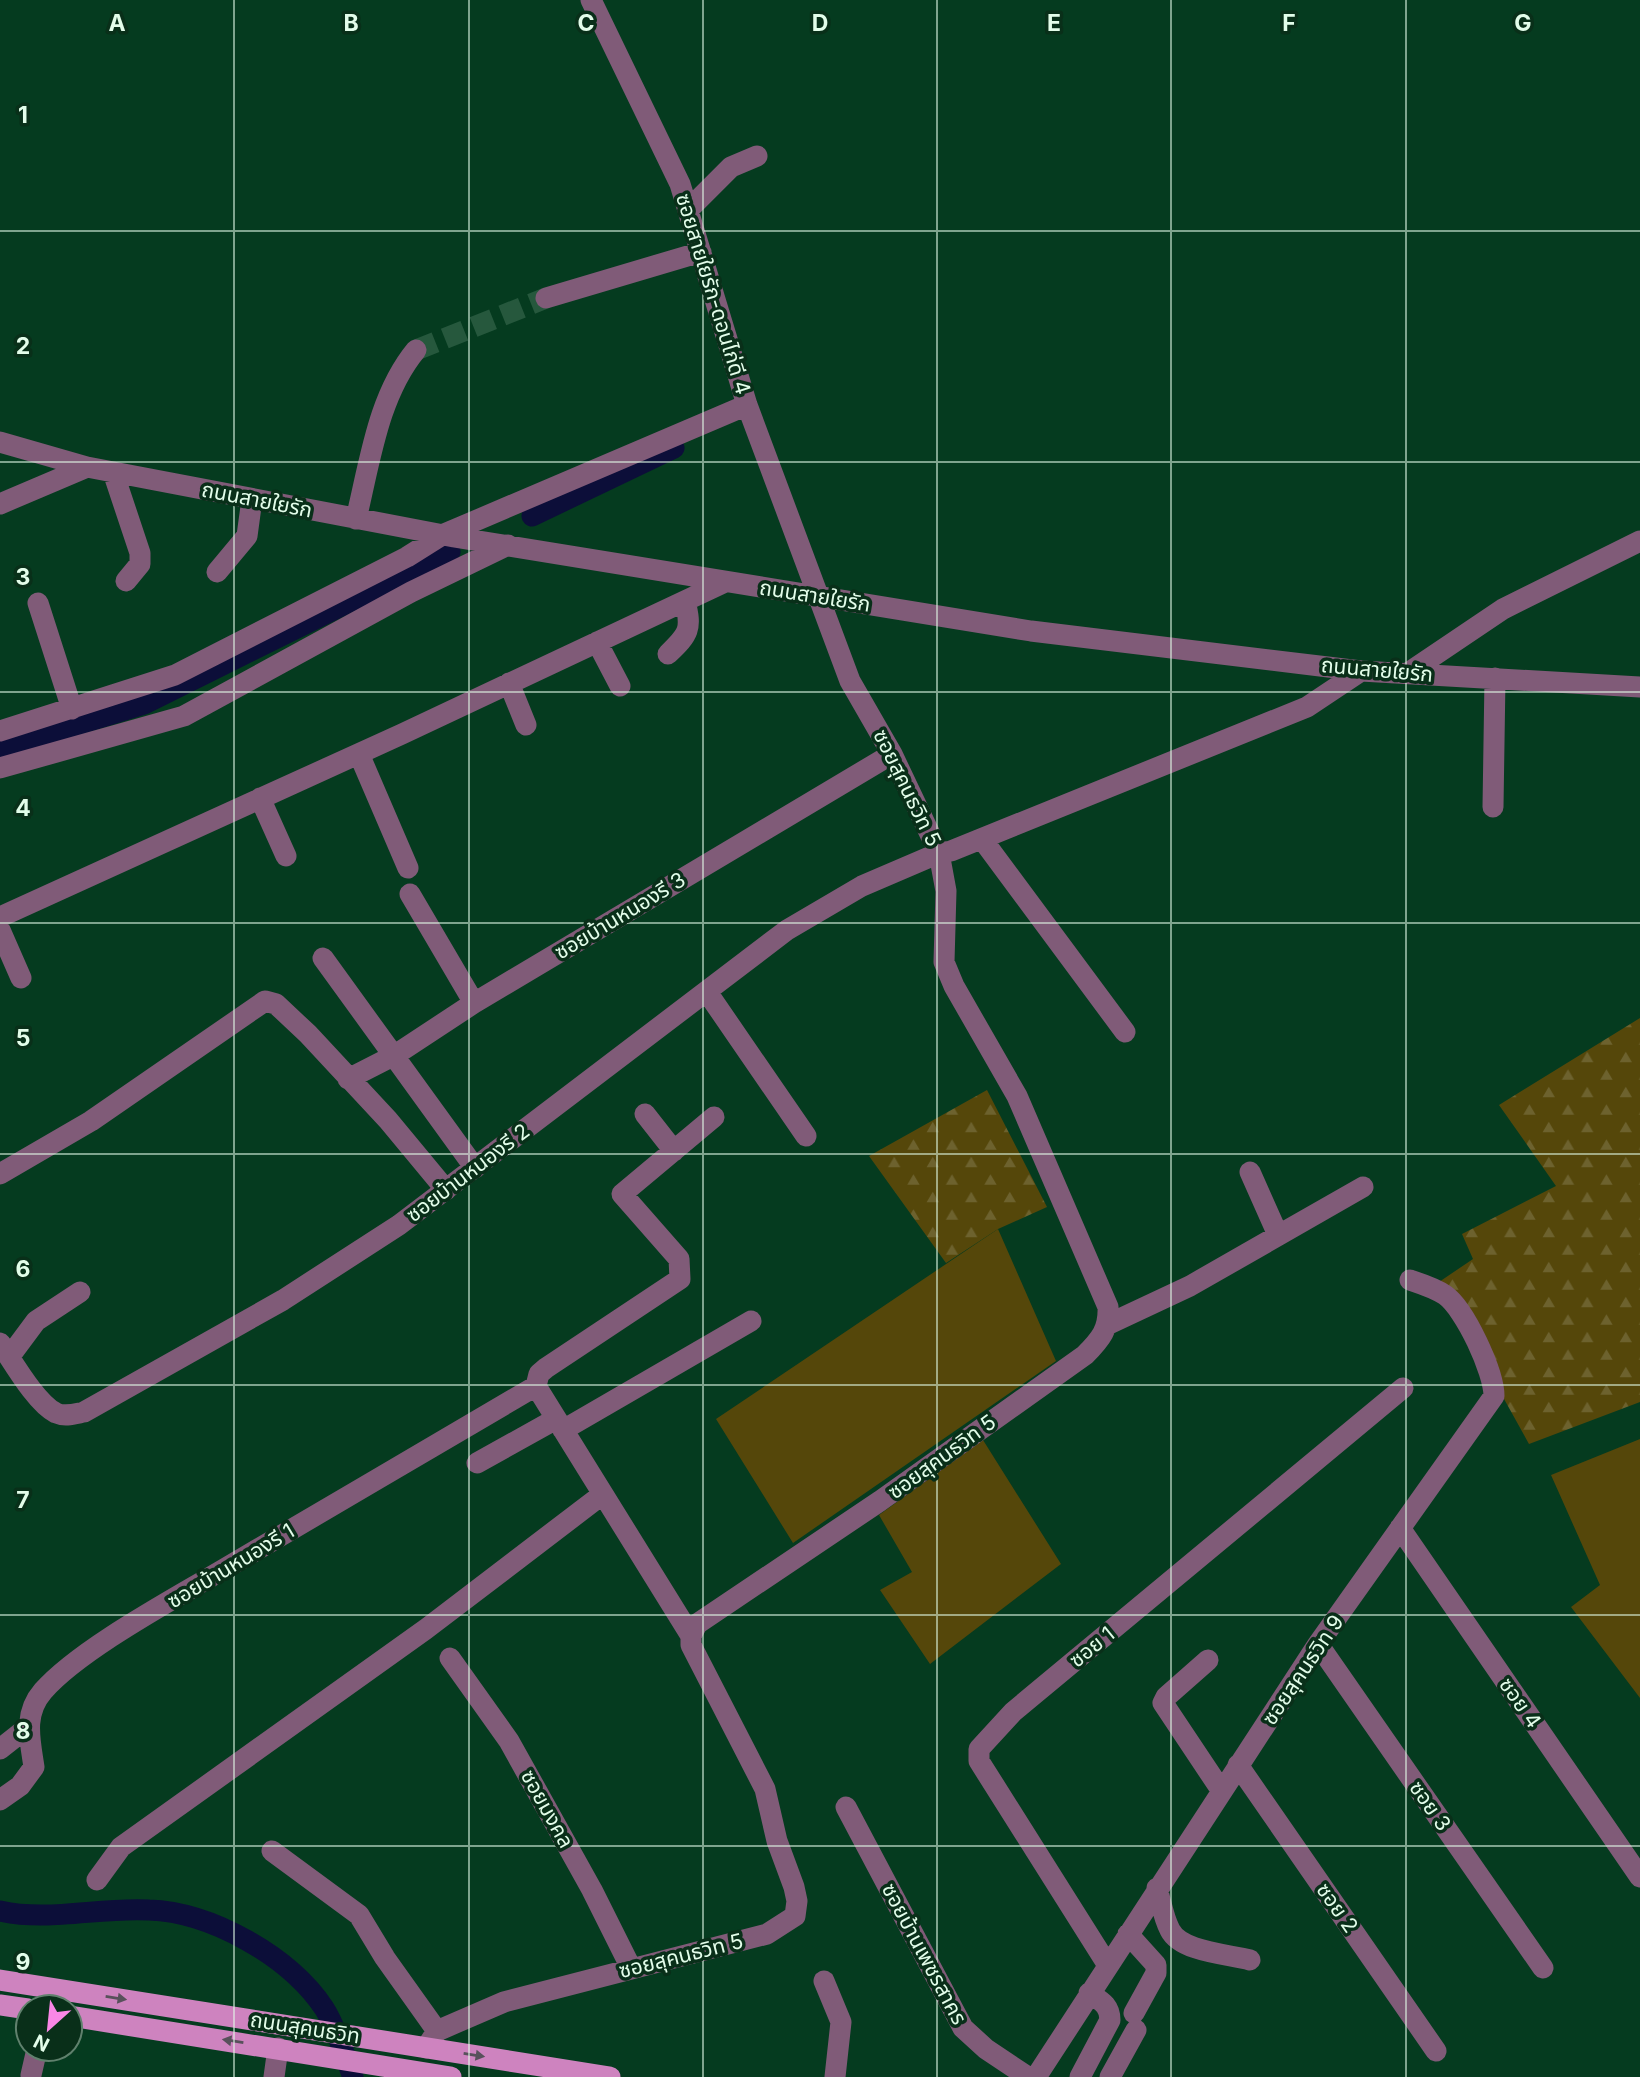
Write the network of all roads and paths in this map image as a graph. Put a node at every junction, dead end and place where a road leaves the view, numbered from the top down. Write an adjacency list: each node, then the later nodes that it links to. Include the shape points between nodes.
1 (591, 0): 3 (street, ซอยสายใยรัก-ดอนไก่ดี 4, via 680,184)
2 (757, 156): 3 (street, via 731,167)
3 (688, 210): 4 (street, ซอยสายใยรัก-ดอนไก่ดี 4)
4 (701, 252): 5 (street); 7 (street, ซอยสายใยรัก-ดอนไก่ดี 4)
5 (546, 298)
6 (415, 350): 13 (street, via 387,400)
7 (747, 405): 14 (street); 20 (street, ซอยสายใยรัก-ดอนไก่ดี 4)
8 (0, 442): 9 (street, ถนนสายใยรัก)
9 (87, 467): 10 (street, ถนนสายใยรัก); 12 (street)
10 (113, 472): 11 (street, ถนนสายใยรัก); 18 (street, via 140,553 140,564)
11 (252, 499): 13 (street, ถนนสายใยรัก); 17 (street, via 247,536)
12 (0, 504)
13 (356, 519): 14 (street, ถนนสายใยรัก)
14 (442, 535): 16 (street, ถนนสายใยรัก); 31 (street, via 175,676)
15 (1640, 541): 26 (street, via 1503,609)
16 (508, 545): 19 (street, ถนนสายใยรัก); 36 (street, via 411,592 184,716)
17 (217, 572)
18 (125, 581)
19 (723, 583): 20 (street, ถนนสายใยรัก); 21 (street)
20 (817, 596): 25 (street, ถนนสายใยรัก, via 1031,631); 35 (street, ซอยสุคนธวิท 5, via 850,681)
21 (685, 601): 23 (street); 24 (street, via 690,625 684,639)
22 (38, 603): 31 (street)
23 (597, 642): 28 (street); 29 (street)
24 (668, 654)
25 (1361, 671): 26 (street, ถนนสายใยรัก); 39 (street, ซอยบ้านหนองรี 2, via 1307,707)
26 (1408, 673): 27 (street, ถนนสายใยรัก)
27 (1495, 678): 30 (street, ถนนสายใยรัก); 38 (street)
28 (509, 683): 32 (street); 34 (street)
29 (620, 686)
30 (1640, 687)
31 (72, 709): 33 (street)
32 (526, 725)
33 (0, 731)
34 (359, 754): 37 (street); 42 (street)
35 (892, 754): 40 (street, ซอยสุคนธวิท 5); 49 (street, ซอยบ้านหนองรี 3)
36 (0, 768)
37 (260, 798): 41 (street); 44 (street)
38 (1493, 807)
39 (982, 839): 40 (street, ซอยบ้านหนองรี 2); 50 (street)
40 (939, 853): 48 (street, ซอยบ้านหนองรี 2, via 826,905); 66 (street, ซอยสุคนธวิท 5, via 946,891 944,962 1033,1130 1108,1307)
41 (286, 856)
42 (408, 868)
43 (410, 894): 49 (street)
44 (0, 917)
45 (0, 930): 47 (street)
46 (323, 958): 51 (street)
47 (21, 978)
48 (707, 992): 55 (street); 57 (street, ซอยบ้านหนองรี 2)
49 (474, 1003): 51 (street, ซอยบ้านหนองรี 3)
50 (1125, 1032)
51 (395, 1055): 52 (street, ซอยบ้านหนองรี 3); 57 (street)
52 (348, 1079): 58 (street, via 284,1010 265,1001 91,1121); 61 (street)
53 (646, 1114): 56 (street)
54 (715, 1117): 56 (street)
55 (806, 1136)
56 (674, 1151): 68 (street, ซอยบ้านหนองรี 1, via 622,1195 679,1259 680,1279 546,1368)
57 (475, 1168): 61 (street, ซอยบ้านหนองรี 2)
58 (1, 1171)
59 (1250, 1172): 62 (street)
60 (1363, 1187): 62 (street)
61 (446, 1189): 67 (street, ซอยบ้านหนองรี 2, via 283,1300 84,1412 57,1413 43,1403)
62 (1278, 1234): 66 (street, via 1158,1303)
63 (1410, 1280): 73 (street, ซอยสุคนธวิท 9, via 1445,1295 1457,1306 1494,1382 1494,1396)
64 (80, 1292): 67 (street, via 36,1321)
65 (751, 1321): 70 (street)
66 (1108, 1324): 74 (street, ซอยสุคนธวิท 5, via 1085,1355 880,1502 697,1624)
67 (5, 1350)
68 (536, 1386): 70 (street); 78 (street, ซอยบ้านหนองรี 1, via 88,1654 42,1692)
69 (1403, 1388): 90 (street, ซอย 1, via 1013,1712 979,1749 979,1761)
70 (560, 1424): 71 (street); 72 (street)
71 (477, 1464)
72 (603, 1494): 74 (street); 86 (street, via 426,1629 121,1847)
73 (1400, 1528): 75 (street, ซอยสุคนธวิท 9); 85 (street, ซอย 4)
74 (691, 1636): 91 (street, ซอยสุคนธวิท 5, via 691,1645 765,1789 794,1887 795,1916 767,1934)
75 (1318, 1644): 80 (street, ซอยสุคนธวิท 9); 92 (street, ซอย 3)
76 (450, 1658): 91 (street, ซอยมงคล, via 509,1741)
77 (1208, 1660): 81 (street, via 1163,1703)
78 (28, 1727): 79 (street); 82 (street, ซอยบ้านหนองรี 1, via 34,1767 20,1786)
79 (0, 1749)
80 (1238, 1765): 81 (street, ซอยสุคนธวิท 9); 99 (street, ซอย 2)
81 (1221, 1790): 87 (street, ซอยสุคนธวิท 9)
82 (0, 1800)
83 (846, 1807): 106 (street, ซอยบ้านเพชรสาคร, via 963,2028)
84 (272, 1851): 97 (street, via 359,1915)
85 (1640, 1877)
86 (97, 1880)
87 (1157, 1888): 88 (street, ซอยสุคนธวิท 9); 89 (street, via 1177,1939)
88 (1128, 1934): 90 (street, ซอยสุคนธวิท 9); 109 (street, via 1156,1965 1156,1973)
89 (1250, 1960)
90 (1107, 1964): 95 (street, ซอยสุคนธวิท 9)
91 (631, 1968): 97 (street, ซอยสุคนธวิท 5, via 504,2002)
92 (1543, 1968)
93 (0, 1980): 97 (main road, ถนนสุคนธวิท, one-way to 97, via 358,2037)
94 (824, 1981): 105 (street, via 841,2022)
95 (1089, 1993): 107 (street, ซอยสุคนธวิท 9); 108 (street, via 1110,2010 1110,2020)
96 (84, 2018): 98 (main road, ถนนสุคนธวิท, one-way to 96)
97 (432, 2039): 104 (main road, ถนนสุคนธวิท, one-way to 104)
98 (278, 2048): 102 (street); 103 (main road, ถนนสุคนธวิท)
99 (1436, 2051)
100 (34, 2063): 101 (street)
101 (31, 2075)
102 (274, 2077)
103 (451, 2077)
104 (610, 2077)
105 (835, 2077)
106 (1028, 2077)
107 (1036, 2077)
108 (1080, 2077)
109 (1110, 2077)

